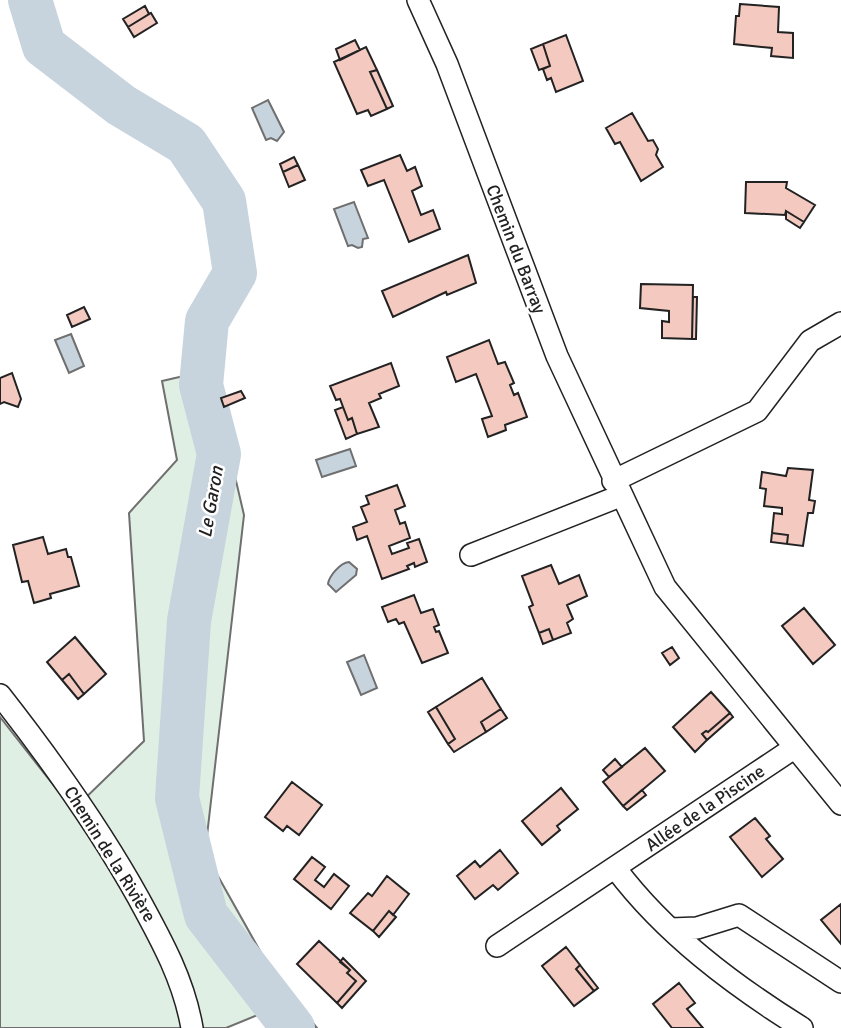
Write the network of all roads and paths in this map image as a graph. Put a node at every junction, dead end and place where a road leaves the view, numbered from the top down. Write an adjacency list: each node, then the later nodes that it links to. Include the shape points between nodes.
1 (418, 0): 3 (street, Chemin du Barray, via 447,64 557,356)
2 (841, 323): 3 (street, via 810,341 757,411)
3 (617, 488): 4 (street); 6 (street, Chemin du Barray, via 665,587)
4 (471, 555)
5 (0, 695): 12 (street, Chemin de la Rivière, via 115,855 169,954)
6 (794, 748): 7 (street, Chemin du Barray); 8 (street, Allée de la Piscine)
7 (841, 804)
8 (616, 869): 9 (street); 10 (street, Allée de la Piscine)
9 (671, 929): 11 (street, via 697,928 739,915); 13 (street)
10 (497, 946)
11 (841, 982)
12 (192, 1028)
13 (802, 1028)

